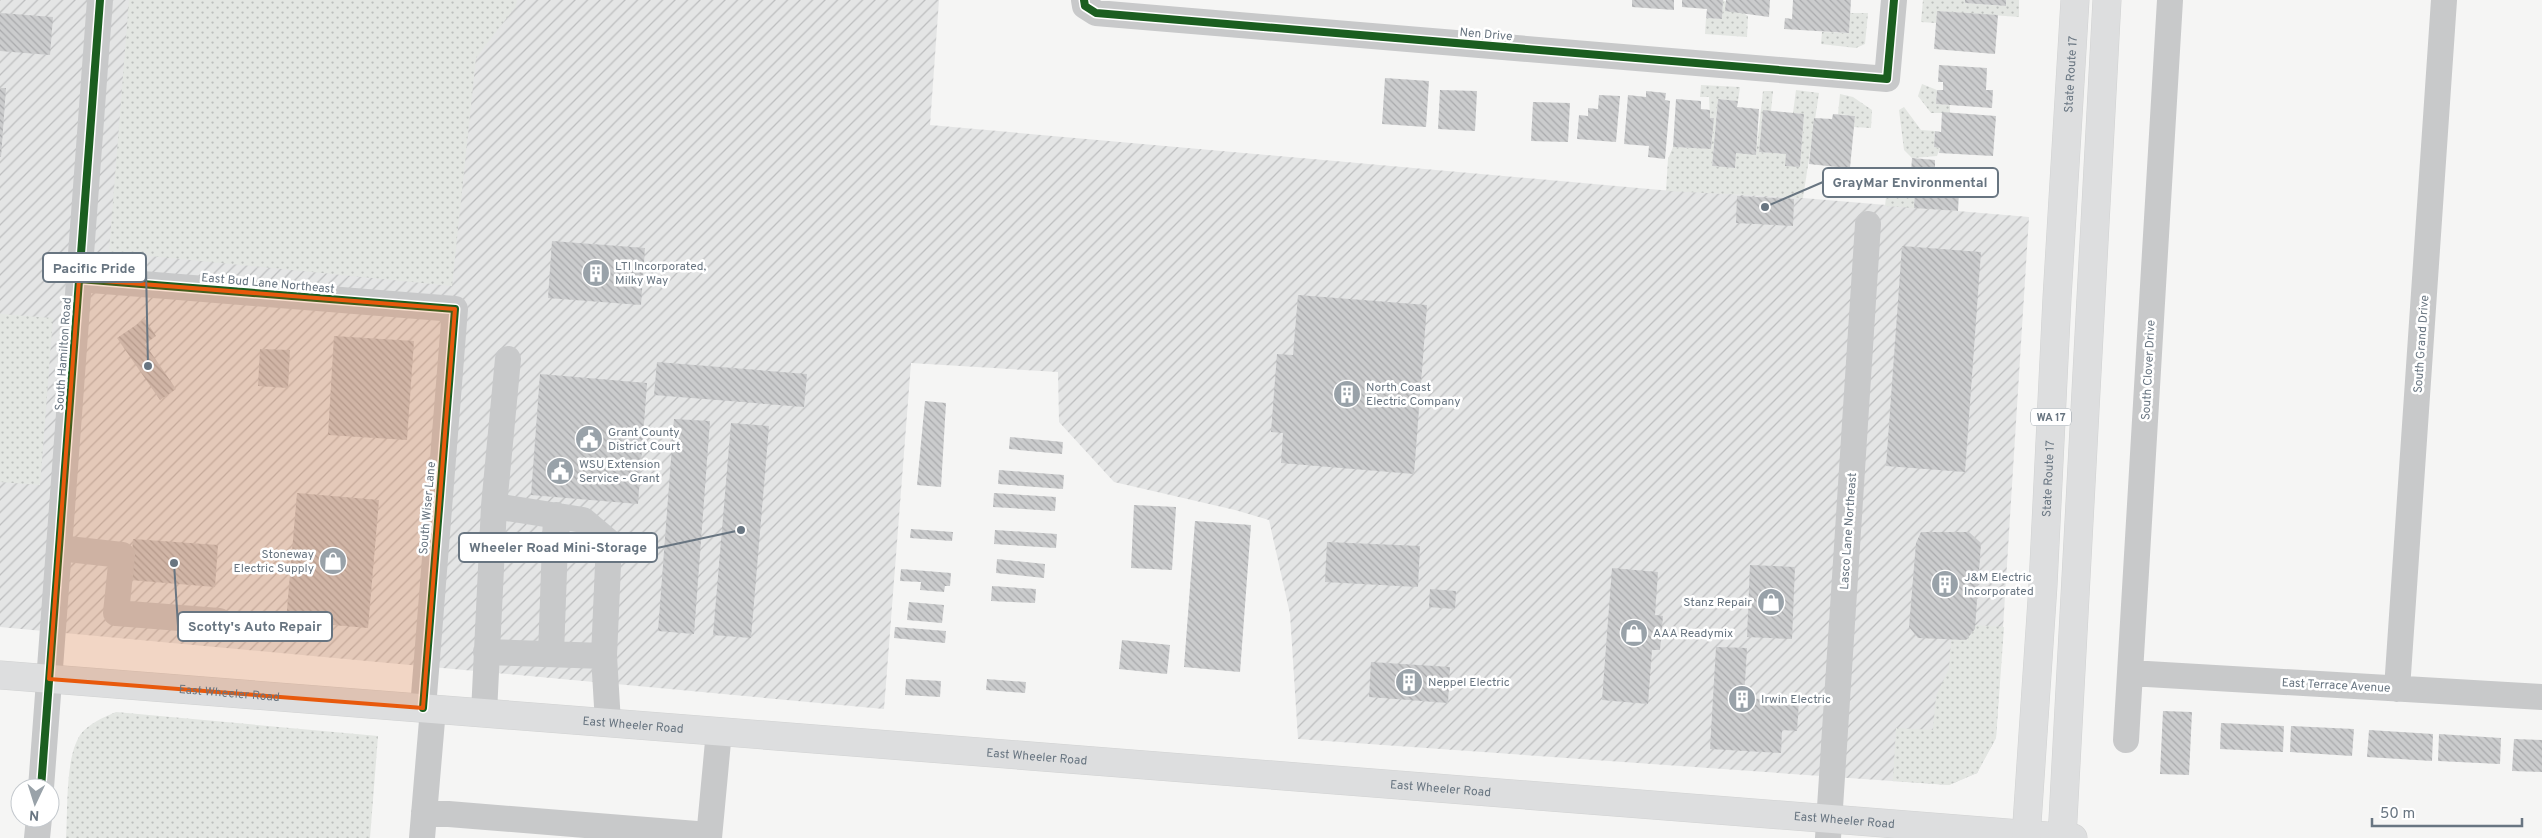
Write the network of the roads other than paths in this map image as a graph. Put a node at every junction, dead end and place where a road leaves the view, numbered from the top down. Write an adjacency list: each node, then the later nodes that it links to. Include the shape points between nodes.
1 (100, 0): 9 (street, South Hamilton Road)
2 (1894, 0): 7 (street, Nen Drive, via 1887,79 1096,13)
3 (2075, 0): 33 (main road, State Route 17 / WA 17)
4 (2107, 0): 35 (main road, WA 17)
5 (2170, 0): 19 (street, South Clover Drive)
6 (2444, 0): 22 (street, South Grand Drive)
7 (1084, 3)
8 (1868, 224): 31 (street, Lasco Lane Northeast)
9 (80, 279): 10 (street, East Bud Lane Northeast); 14 (street, South Hamilton Road)
10 (455, 309): 24 (street, South Wiser Lane)
11 (508, 359): 12 (street)
12 (494, 506): 13 (street); 16 (street)
13 (556, 515): 17 (street); 18 (street, via 583,520 609,542)
14 (59, 548): 15 (street, via 122,555 116,613); 21 (street, South Hamilton Road)
15 (219, 621)
16 (486, 652): 17 (street); 25 (street)
17 (551, 654): 18 (street)
18 (604, 656): 26 (street)
19 (2130, 673): 22 (street, East Terrace Avenue); 28 (street, South Clover Drive)
20 (0, 675): 21 (main road, East Wheeler Road)
21 (49, 679): 24 (main road, East Wheeler Road); 29 (street, South Hamilton Road)
22 (2397, 689): 23 (street, East Terrace Avenue)
23 (2542, 697)
24 (428, 709): 25 (main road, East Wheeler Road); 30 (street, South Wiser Lane)
25 (484, 713): 26 (main road, East Wheeler Road)
26 (608, 723): 27 (main road, East Wheeler Road)
27 (719, 732): 31 (main road, East Wheeler Road); 32 (street)
28 (2126, 740)
29 (42, 778)
30 (424, 812): 32 (street); 34 (street, South Wiser Lane)
31 (1829, 828): 33 (main road, East Wheeler Road)
32 (709, 836)
33 (2026, 836): 35 (main road, East Wheeler Road)
34 (422, 838)
35 (2065, 838)

